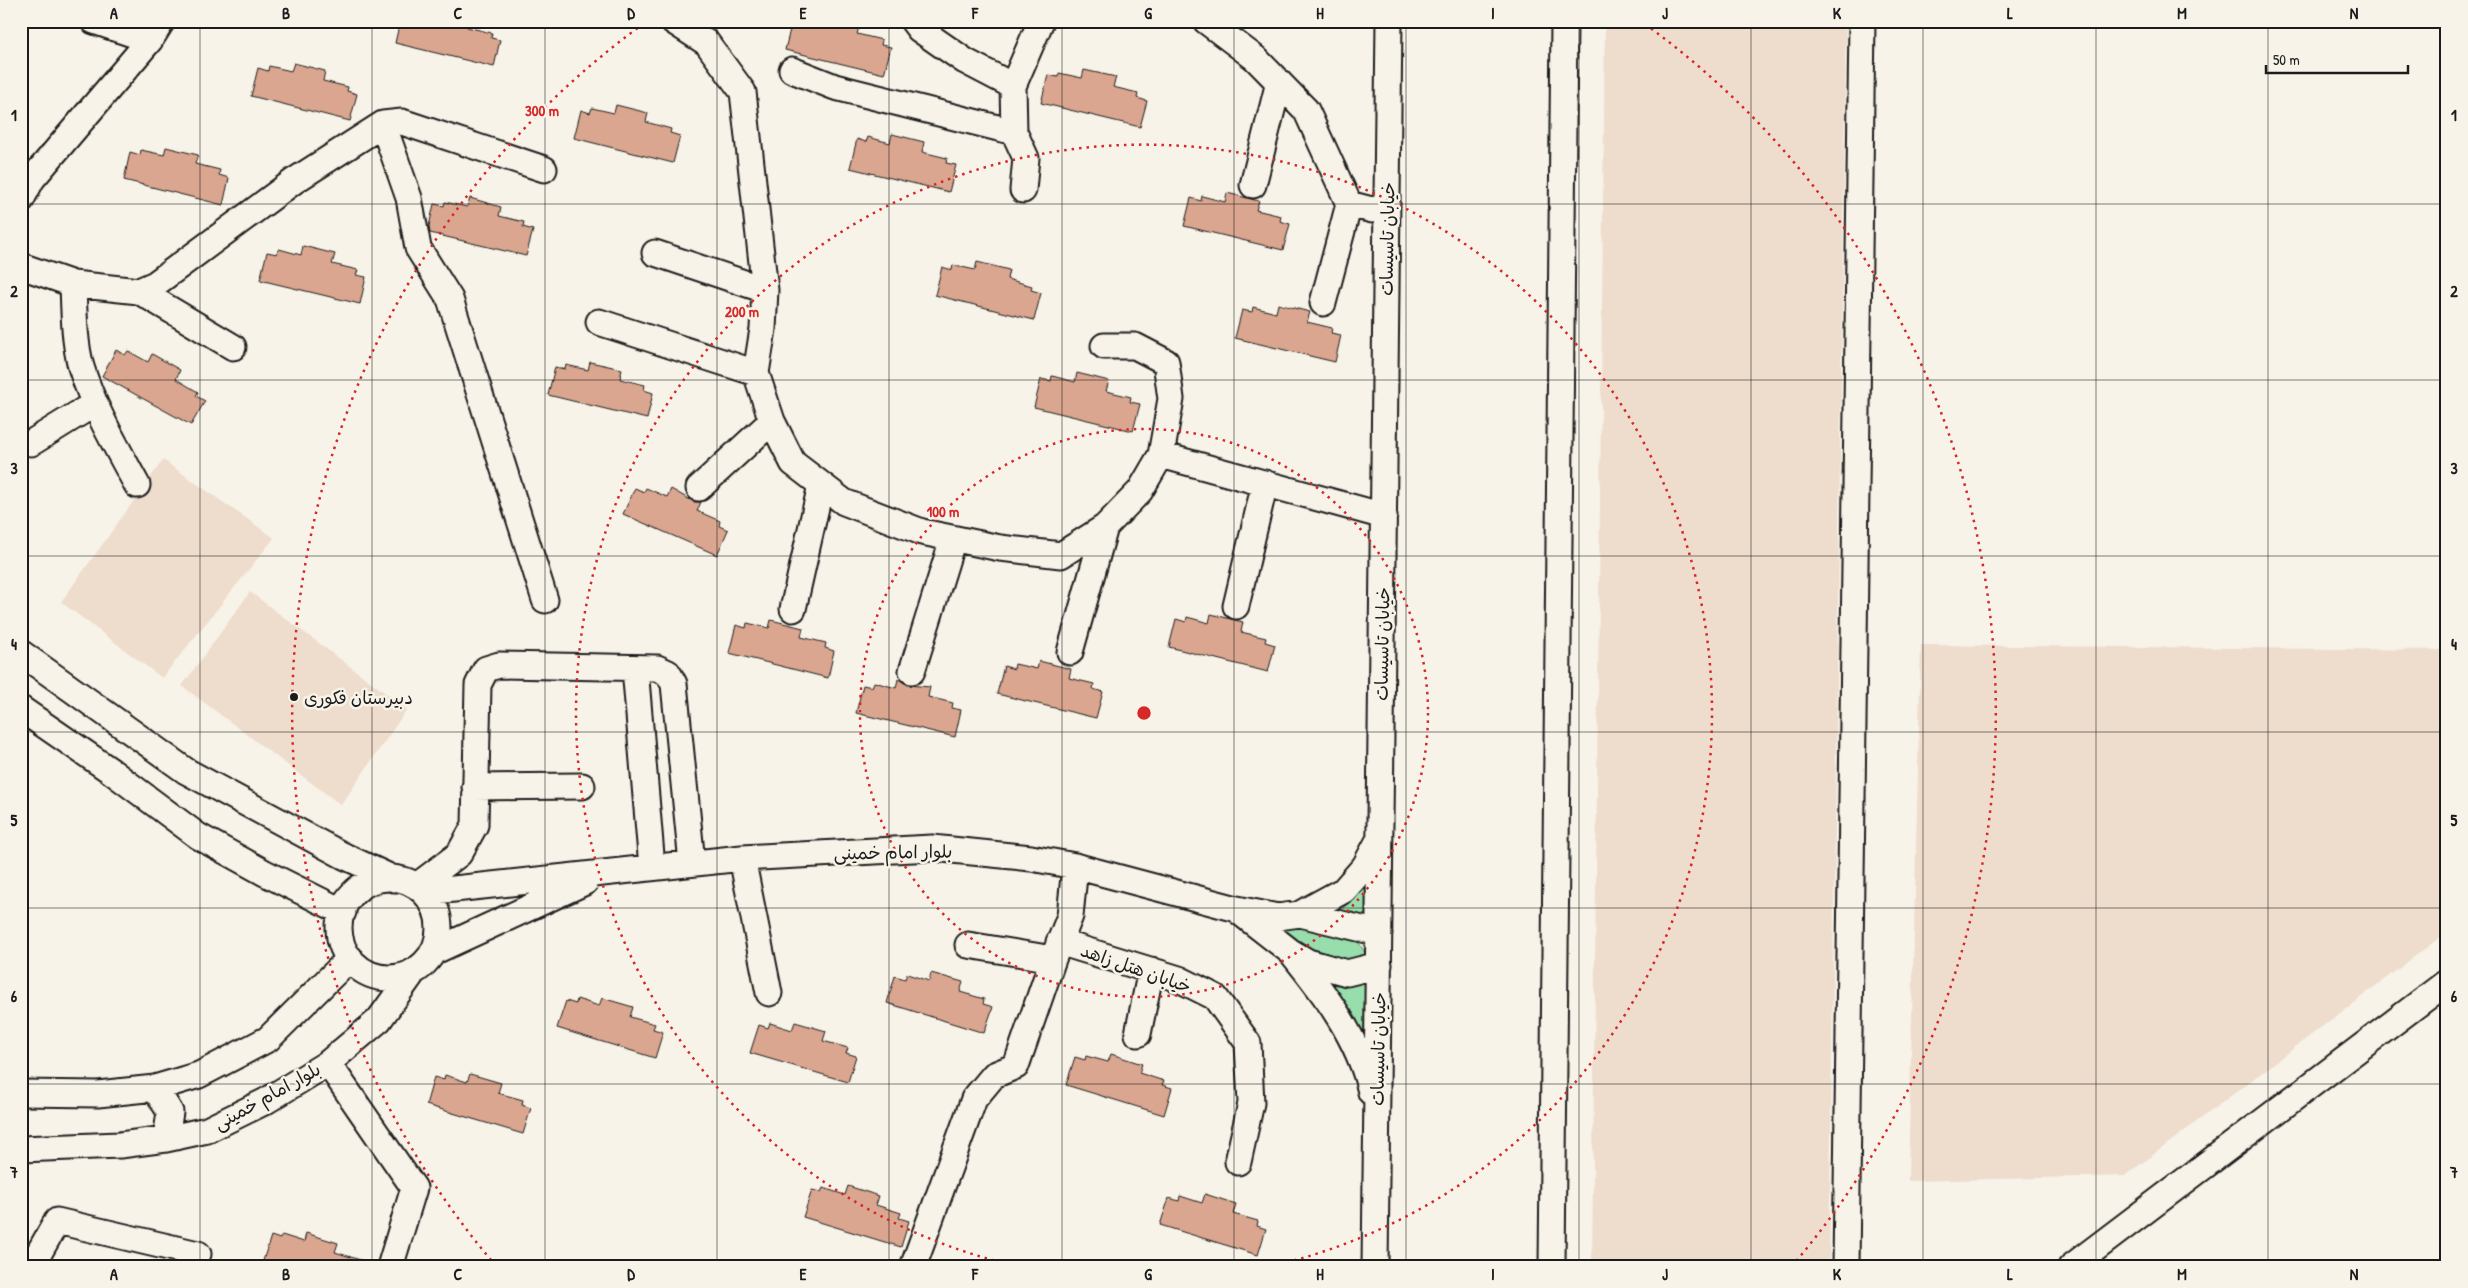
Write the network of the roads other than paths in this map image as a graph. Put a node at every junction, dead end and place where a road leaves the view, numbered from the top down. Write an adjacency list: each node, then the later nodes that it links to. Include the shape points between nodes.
1 (94, 21): 9 (street)
2 (673, 21): 24 (street, via 707,43 743,92)
3 (913, 21): 12 (street, via 965,60)
4 (1041, 21): 12 (street)
5 (1206, 21): 11 (street, via 1255,58)
6 (1389, 21): 20 (street, خیابان تاسیسات)
7 (1564, 21): 87 (street)
8 (1862, 21): 88 (street)
9 (156, 30): 17 (street)
10 (792, 70): 14 (street, via 834,87)
11 (1279, 82): 16 (street); 19 (street, via 1306,110)
12 (1013, 86): 14 (street)
13 (383, 124): 15 (street, via 402,122); 25 (street, via 294,181 155,284); 42 (street, via 409,198 418,248 450,299)
14 (1014, 132): 18 (street, via 1026,158)
15 (544, 169)
16 (1253, 185)
17 (25, 189)
18 (1023, 190)
19 (1349, 204): 20 (street, via 1372,210); 26 (street)
20 (1387, 206): 39 (street, خیابان تاسیسات)
21 (655, 253): 24 (street)
22 (21, 266): 23 (street)
23 (73, 284): 25 (street); 31 (street, via 81,366)
24 (765, 290): 30 (street)
25 (139, 291): 29 (street)
26 (1323, 303)
27 (599, 322): 30 (street)
28 (1104, 346): 34 (street, via 1135,346 1166,362 1171,399)
29 (232, 347)
30 (756, 373): 32 (street)
31 (94, 404): 33 (street); 37 (street)
32 (772, 421): 35 (street, via 793,463); 38 (street)
33 (31, 443)
34 (1161, 455): 36 (street); 40 (street, via 1140,491)
35 (821, 484): 41 (street, via 844,502 922,532); 44 (street)
36 (1265, 484): 39 (street); 43 (street)
37 (137, 485)
38 (699, 488)
39 (1384, 516): 52 (street, خیابان تاسیسات)
40 (1105, 527): 41 (street, via 1060,555 1000,548); 45 (street)
41 (953, 538): 48 (street)
42 (545, 600)
43 (1236, 606)
44 (793, 609)
45 (1070, 652)
46 (21, 653): 58 (street, via 186,771 344,856)
47 (635, 668): 51 (street, via 499,665 486,669 478,685); 54 (street, via 657,668 668,673 674,684); 56 (street)
48 (912, 671)
49 (21, 709): 61 (street, via 198,836)
50 (582, 786): 51 (street)
51 (475, 787): 59 (street, via 474,825 459,854)
52 (1380, 838): 62 (street, via 1365,866 1344,890); 63 (street, خیابان تاسیسات)
53 (742, 858): 54 (street, بلوار امام خمینی); 55 (street, بلوار امام خمینی, via 932,848); 73 (street)
54 (692, 863): 56 (street, بلوار امام خمینی)
55 (1075, 866): 60 (street, بلوار امام خمینی); 65 (street, via 1070,916)
56 (652, 867): 57 (street, بلوار امام خمینی)
57 (603, 874): 59 (street, بلوار امام خمینی); 66 (street, بلوار امام خمینی)
58 (394, 879): 59 (street); 61 (street, via 363,885 347,900)
59 (422, 889): 66 (street, via 438,917 439,930)
60 (1237, 910): 62 (street, بلوار امام خمینی, via 1278,917); 67 (street)
61 (343, 912): 68 (street, via 339,919 340,934 343,948)
62 (1300, 914): 63 (street)
63 (1379, 933): 69 (street, خیابان تاسیسات)
64 (968, 946): 65 (street, خیابان هتل زاهد)
65 (1056, 950): 70 (street, خیابان هتل زاهد); 85 (street, via 1016,1066 994,1075 974,1099)
66 (433, 952): 71 (street)
67 (1291, 952): 69 (street, via 1308,962 1347,974); 78 (street, via 1334,1005 1368,1079)
68 (350, 958): 71 (street, via 365,972 385,978); 76 (street, via 268,1040 199,1074)
69 (1379, 965): 78 (street, خیابان تاسیسات)
70 (1150, 970): 74 (street); 81 (street, خیابان هتل زاهد, via 1179,979 1215,997 1248,1043 1251,1103)
71 (414, 971): 75 (street, بلوار امام خمینی, via 378,1020)
72 (2447, 982): 89 (street)
73 (769, 993)
74 (1138, 1034)
75 (328, 1063): 79 (street, بلوار امام خمینی, via 266,1101 207,1130); 84 (street, via 414,1188)
76 (155, 1088): 77 (street, via 98,1094); 79 (street, via 170,1112)
77 (21, 1093)
78 (1377, 1118): 86 (street, خیابان تاسیسات)
79 (166, 1139): 80 (street, بلوار امام خمینی, via 120,1145)
80 (21, 1149)
81 (1238, 1162)
82 (198, 1254): 83 (street, via 57,1221)
83 (31, 1267)
84 (390, 1267)
85 (913, 1267)
86 (1375, 1267)
87 (1552, 1267)
88 (1846, 1267)
89 (2071, 1267)

